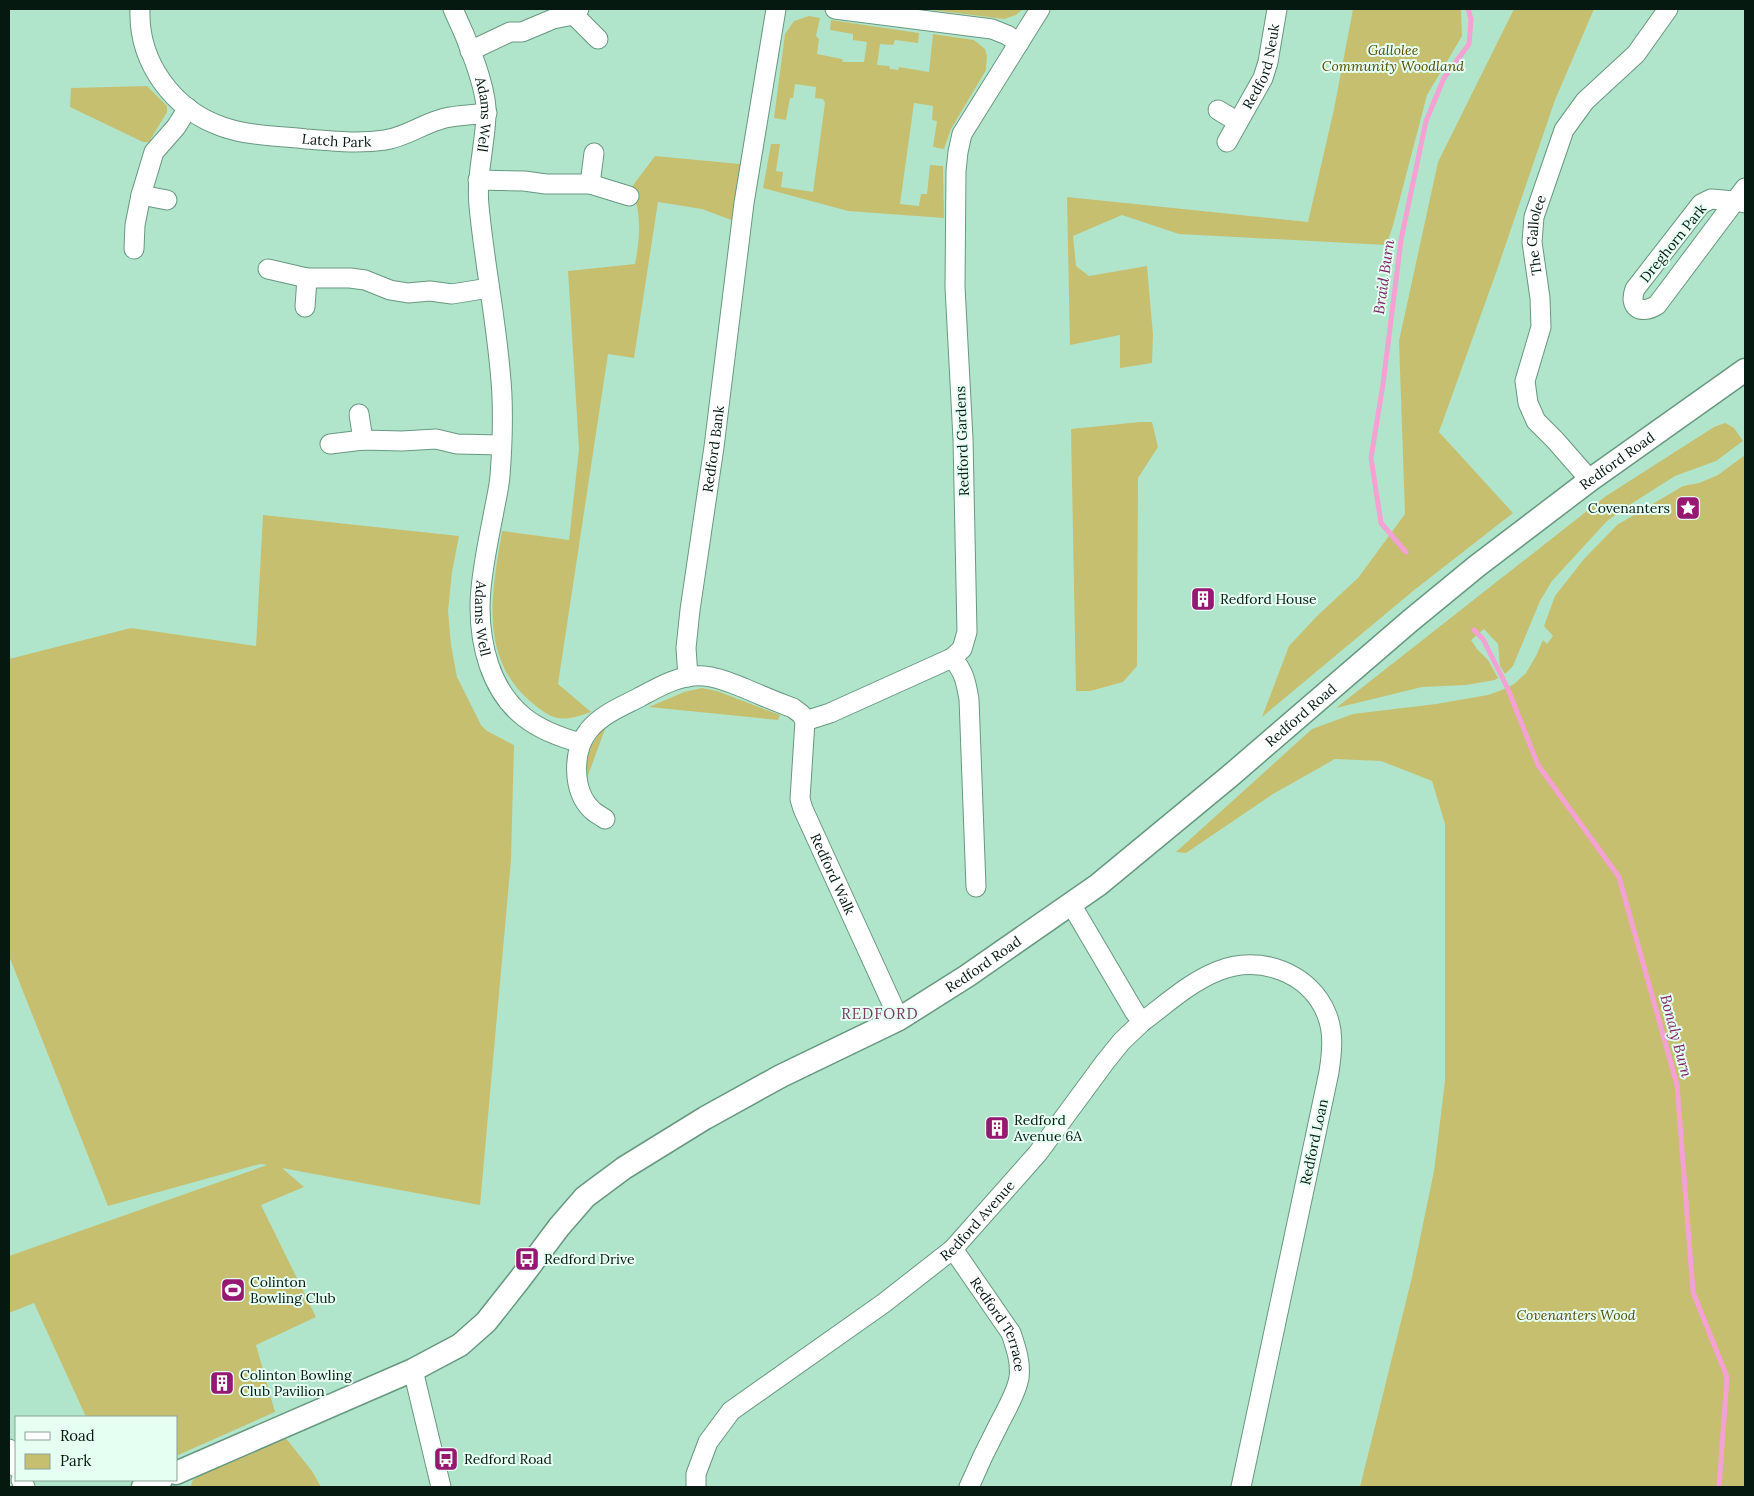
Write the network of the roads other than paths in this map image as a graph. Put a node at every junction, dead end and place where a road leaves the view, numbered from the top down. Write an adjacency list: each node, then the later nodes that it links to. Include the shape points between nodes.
1 (140, 9): 12 (street, Latch Park, via 141,30 150,64 159,79)
2 (454, 9): 11 (street, Adams Well)
3 (776, 9): 36 (street, Redford Bank, via 744,203 690,610 686,648)
4 (835, 9): 10 (street, via 992,29)
5 (1040, 9): 10 (street, Redford Gardens)
6 (1277, 9): 15 (street, Redford Neuk, via 1263,78)
7 (1668, 9): 34 (street, The Gallolee, via 1636,54 1585,102 1564,130 1534,217 1532,242 1541,328 1525,381 1528,404 1536,421)
8 (577, 12): 9 (street); 11 (street, via 522,32 510,32)
9 (598, 39)
10 (1019, 43): 35 (street, Redford Gardens, via 962,134 958,152 956,287 968,632 962,649)
11 (470, 51): 14 (street, Adams Well, via 483,89)
12 (188, 108): 14 (street, Latch Park, via 222,127 243,132 356,143 387,140 445,118); 20 (street, via 154,152)
13 (1218, 110): 15 (street, Redford Neuk)
14 (486, 113): 18 (street, Adams Well)
15 (1238, 122): 16 (street, Redford Neuk)
16 (1227, 142)
17 (594, 153): 19 (street)
18 (478, 180): 19 (street); 27 (street, Adams Well)
19 (590, 184): 21 (street)
20 (141, 195): 23 (street); 24 (street)
21 (629, 196)
22 (1742, 197): 22 (street, Dreghorn Park, via 1656,305 1640,310 1632,297 1635,289 1701,204 1711,199)
23 (167, 200)
24 (134, 249)
25 (268, 269): 26 (street)
26 (307, 278): 27 (street, via 350,278 408,293 430,290 452,294); 28 (street)
27 (489, 288): 33 (street, Adams Well, via 502,396)
28 (306, 307)
29 (1745, 370): 34 (main road, Redford Road)
30 (359, 414): 31 (street)
31 (363, 440): 32 (street); 33 (street, via 402,442 436,439 457,444)
32 (330, 444)
33 (501, 445): 38 (street, Adams Well, via 500,478 480,587 481,634 489,666 503,694 520,715 537,727)
34 (1590, 480): 41 (main road, Redford Road, via 1410,621 1230,776)
35 (952, 658): 37 (street); 40 (street, via 965,676 968,699)
36 (688, 677): 37 (street, via 718,678 793,708); 38 (street, via 664,684 611,712 589,730)
37 (805, 721): 42 (street, Redford Walk, via 800,799 803,809)
38 (582, 743): 39 (street, via 577,767 578,783 592,810)
39 (605, 819)
40 (974, 887)
41 (1071, 904): 42 (main road, Redford Road); 43 (street)
42 (899, 1019): 45 (main road, Redford Road, via 781,1076 705,1118 585,1196 486,1322 460,1346)
43 (1142, 1022): 44 (street, Redford Avenue, via 1105,1062 1038,1153); 54 (street, Redford Loan, via 1219,970 1252,964 1278,968 1307,986 1326,1014 1331,1032 1329,1072)
44 (952, 1249): 52 (street, Redford Avenue, via 884,1302 731,1411 708,1442 696,1474); 53 (street, Redford Terrace, via 1011,1333 1019,1364 1014,1395)
45 (413, 1370): 48 (main road, Redford Road); 51 (street)
46 (9, 1449): 47 (street)
47 (15, 1464)
48 (178, 1472)
49 (158, 1481): 50 (main road)
50 (143, 1487)
51 (441, 1487)
52 (696, 1487)
53 (969, 1487)
54 (1241, 1487)

